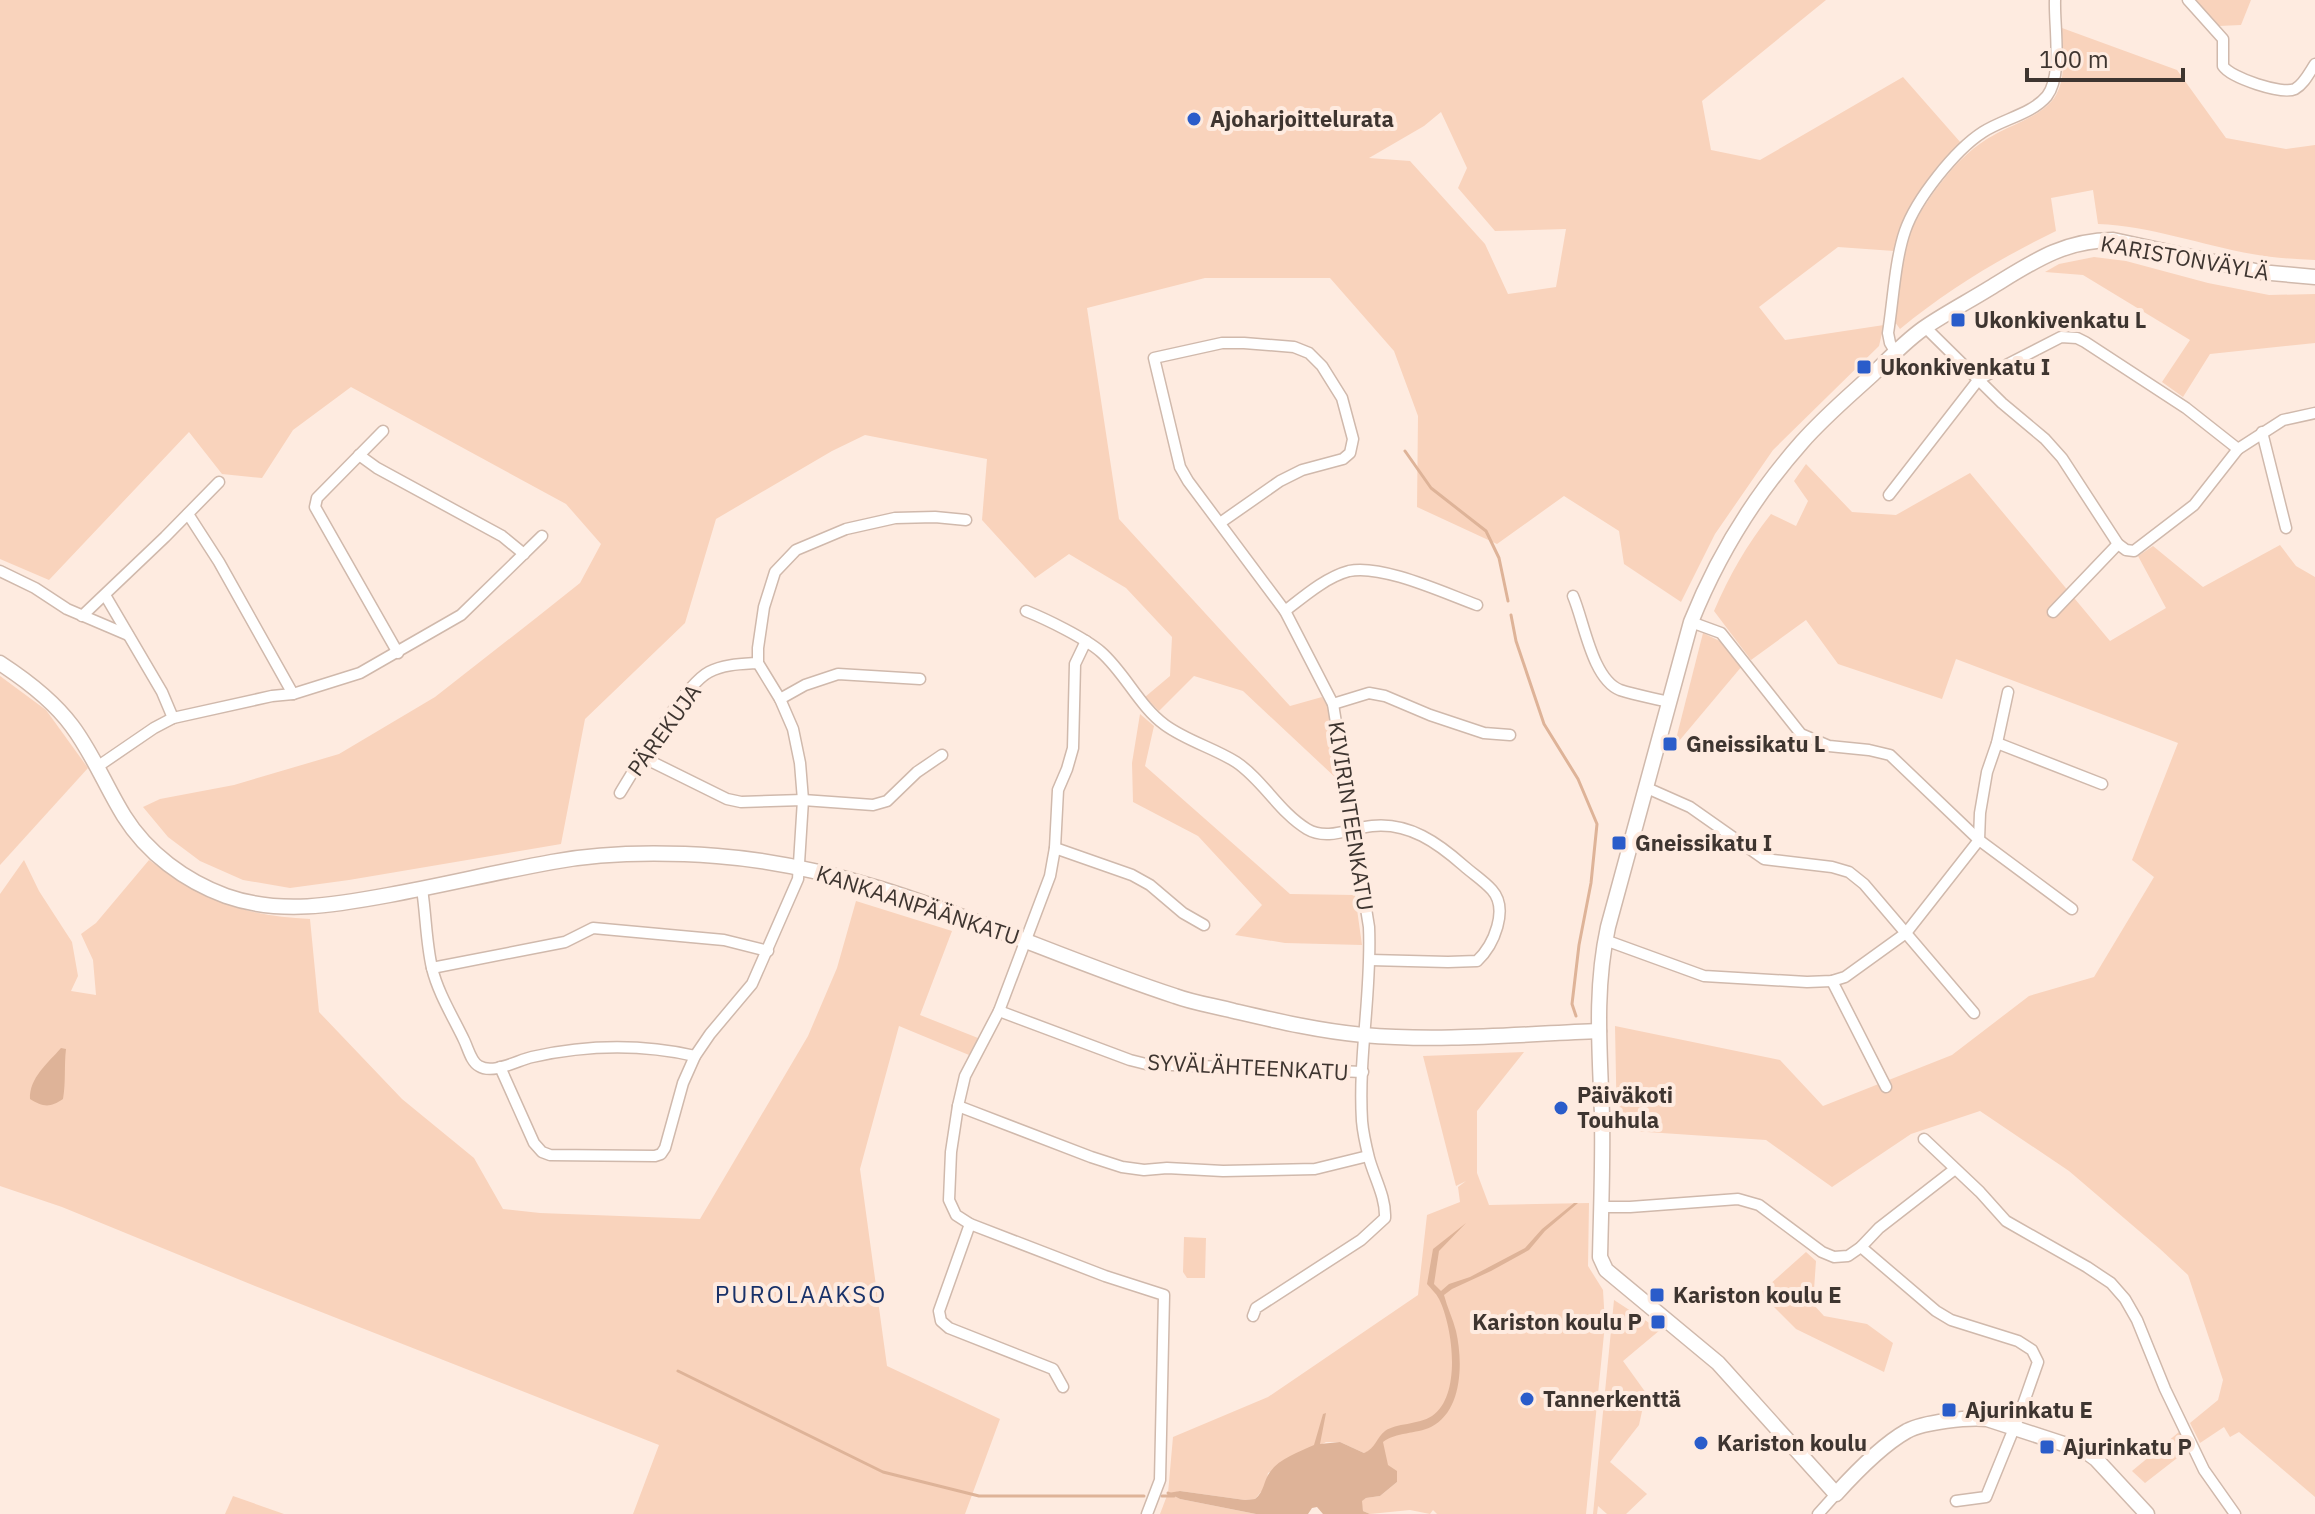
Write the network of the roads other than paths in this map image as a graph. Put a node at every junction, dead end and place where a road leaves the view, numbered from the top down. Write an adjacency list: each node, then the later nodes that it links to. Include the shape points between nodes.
1 (2055, 0): 6 (street, via 2056,65 2047,95 1967,145 1914,210 1905,232 1888,333)
2 (2188, 0): 3 (street, via 2223,39 2223,66 2232,75 2289,91 2302,84)
3 (2315, 64)
4 (2315, 277): 5 (street, KARISTONVÄYLÄ, via 2260,272 2094,240 2041,257)
5 (1925, 327): 6 (street, KARISTONVÄYLÄ); 7 (street)
6 (1896, 353): 30 (street, KARISTONVÄYLÄ, via 1781,467 1727,545)
7 (1979, 379): 11 (street, via 2052,340 2077,338 2186,408); 14 (street); 20 (street, via 2062,458)
8 (2315, 413): 10 (street, via 2283,420)
9 (383, 431): 12 (street)
10 (2262, 432): 11 (street); 18 (street)
11 (2238, 449): 20 (street, via 2194,505 2144,545 2134,551)
12 (359, 455): 21 (street, via 502,536); 33 (street, via 317,498 315,507)
13 (219, 482): 15 (street)
14 (1889, 495)
15 (188, 514): 23 (street); 38 (street)
16 (966, 520): 35 (street, via 895,518 846,529 796,550 775,572 764,607)
17 (1220, 523): 17 (street, KIVIRINTEENKATU, via 1280,481 1350,453 1353,439 1342,398 1309,353 1294,347 1222,343 1154,358 1180,467); 27 (street, KIVIRINTEENKATU)
18 (2286, 528)
19 (542, 536): 21 (street)
20 (2118, 544): 28 (street)
21 (524, 554): 33 (street, via 461,615)
22 (0, 571): 29 (street)
23 (105, 595): 29 (street); 31 (street)
24 (1573, 596): 40 (street, via 1593,654 1610,684)
25 (1477, 605): 27 (street, via 1376,569 1349,571)
26 (1026, 611): 32 (street)
27 (1285, 611): 41 (street, KIVIRINTEENKATU)
28 (2053, 612)
29 (82, 616): 31 (street)
30 (1691, 622): 40 (street, KARISTONVÄYLÄ); 53 (street, via 1721,633 1801,734 1829,746 1890,755)
31 (128, 635): 42 (street)
32 (1086, 641): 52 (street, via 1103,653 1164,725 1236,763 1300,824 1318,834); 54 (street, via 1075,664 1073,748 1058,790)
33 (398, 653): 38 (street, via 360,673)
34 (0, 663): 47 (street, KANKAANPÄÄNKATU, via 60,712)
35 (758, 663): 39 (street); 46 (street, PÄREKUJA, via 725,665 694,683)
36 (920, 679): 39 (street, via 838,674)
37 (2008, 692): 44 (street)
38 (293, 694): 42 (street)
39 (780, 699): 51 (street, via 793,729)
40 (1669, 702): 49 (street, KARISTONVÄYLÄ)
41 (1333, 704): 43 (street, via 1369,693 1484,733); 52 (street, KIVIRINTEENKATU)
42 (173, 718): 47 (street)
43 (1510, 735)
44 (1997, 743): 48 (street); 53 (street, via 1987,772)
45 (942, 755): 51 (street, via 887,801 873,805)
46 (642, 757): 50 (street, PÄREKUJA); 51 (street, via 727,799)
47 (97, 767): 56 (street, KANKAANPÄÄNKATU, via 126,819 152,850 184,875 225,896 299,908)
48 (2102, 784)
49 (1647, 788): 59 (street, via 1690,807 1764,859 1849,872); 60 (street, KARISTONVÄYLÄ)
50 (620, 793)
51 (803, 800): 55 (street)
52 (1353, 830): 63 (street, KIVIRINTEENKATU, via 1367,905); 63 (street, via 1394,825 1417,833 1482,882 1500,905 1490,945 1477,961)
53 (1979, 840): 57 (street); 59 (street)
54 (1055, 848): 58 (street, via 1132,875); 61 (street)
55 (799, 867): 56 (street, KANKAANPÄÄNKATU, via 693,854 596,856); 61 (street, KANKAANPÄÄNKATU, via 861,883); 62 (street)
56 (422, 889): 64 (street)
57 (2072, 909)
58 (1204, 925)
59 (1906, 933): 65 (street); 67 (street)
60 (1605, 940): 65 (street, via 1704,976); 68 (street, KARISTONVÄYLÄ)
61 (1026, 941): 66 (street); 69 (street, KANKAANPÄÄNKATU, via 1178,997)
62 (768, 951): 64 (street, via 724,940 593,928 565,942); 70 (street, via 752,984)
63 (1370, 960): 69 (street, KIVIRINTEENKATU)
64 (432, 968): 71 (street, via 474,1061 480,1067)
65 (1832, 981): 73 (street)
66 (999, 1011): 72 (street, SYVÄLÄHTEENKATU, via 1146,1064); 74 (street, via 965,1076)
67 (1974, 1013)
68 (1599, 1031): 69 (street, KANKAANPÄÄNKATU); 78 (street, KARISTONVÄYLÄ)
69 (1365, 1035): 72 (street, KIVIRINTEENKATU)
70 (695, 1056): 71 (street, via 624,1047 531,1057); 71 (street, via 665,1148 655,1156 542,1152)
71 (500, 1067)
72 (1363, 1072): 76 (street, KIVIRINTEENKATU)
73 (1886, 1087)
74 (958, 1106): 76 (street, via 1091,1157 1144,1170 1315,1169); 79 (street, via 949,1200 956,1215)
75 (1924, 1139): 77 (street)
76 (1368, 1156): 81 (street, KIVIRINTEENKATU, via 1385,1218 1361,1240 1256,1308)
77 (1955, 1169): 80 (street); 89 (street, via 2006,1221 2087,1267 2125,1299 2204,1470)
78 (1601, 1207): 80 (street, via 1738,1199 1759,1205 1834,1257); 84 (street, KARISTONVÄYLÄ, via 1600,1257 1606,1270 1718,1363)
79 (970, 1224): 82 (street, via 939,1311 941,1321 1053,1369); 87 (street, via 1164,1295 1160,1480)
80 (1861, 1247): 83 (street, via 1936,1311 2032,1350 2038,1362)
81 (1253, 1316)
82 (1063, 1387)
83 (2013, 1428): 84 (street, via 1971,1417 1910,1429); 85 (street, via 1986,1497); 88 (street, via 2085,1451)
84 (1836, 1494): 86 (street)
85 (1956, 1501)
86 (1826, 1511)
87 (1147, 1514)
88 (2147, 1514)
89 (2235, 1514)

